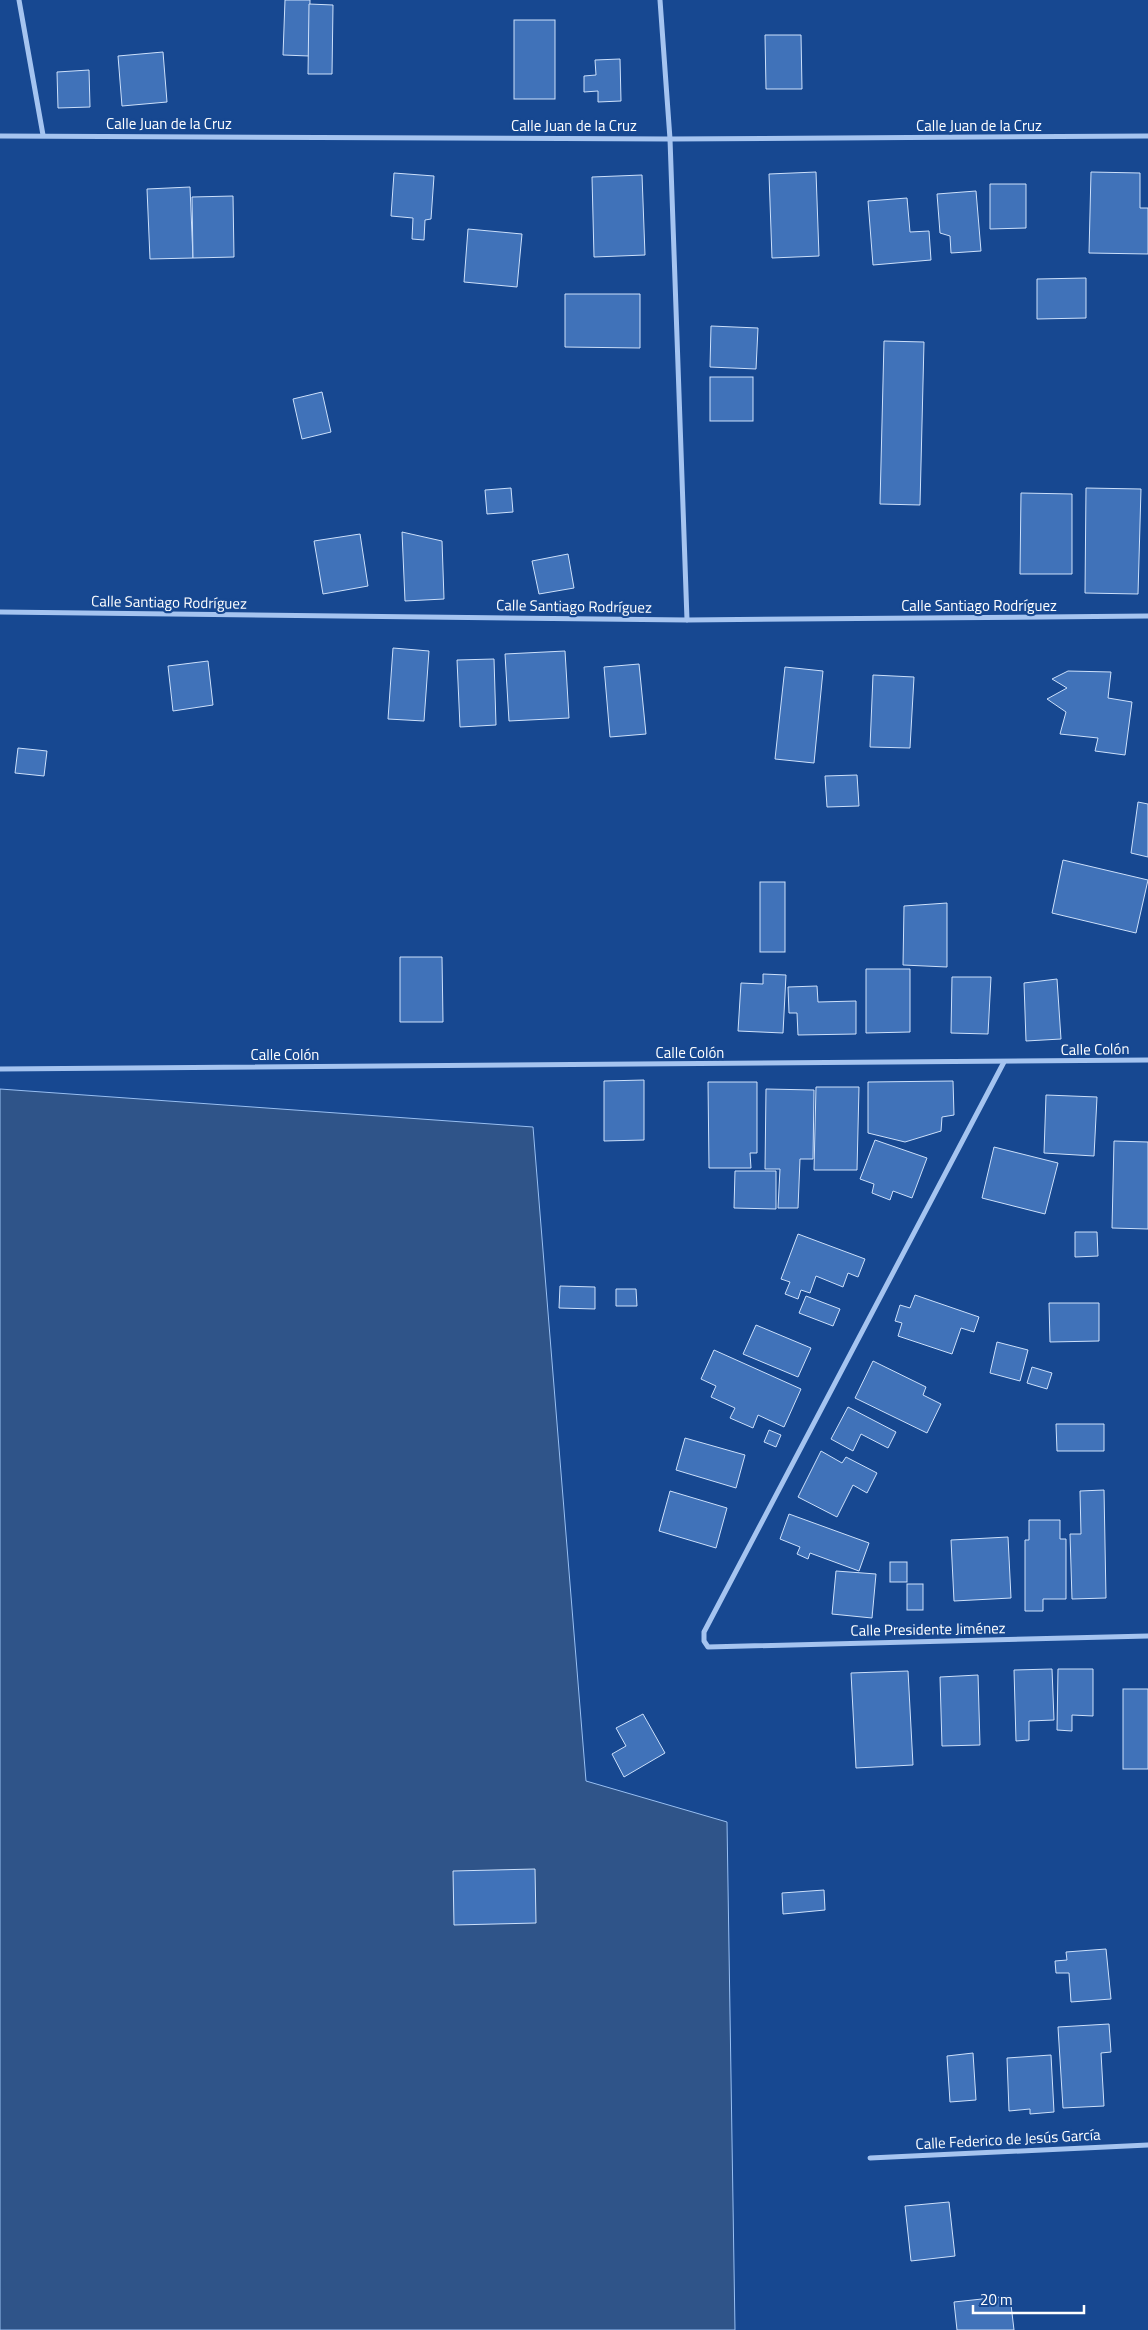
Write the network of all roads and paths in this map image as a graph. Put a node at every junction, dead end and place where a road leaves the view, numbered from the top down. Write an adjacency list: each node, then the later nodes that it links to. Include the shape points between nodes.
1 (19, 0): 3 (street)
2 (660, 0): 6 (street)
3 (43, 135): 4 (street, Calle Juan de la Cruz); 6 (street, Calle Juan de la Cruz)
4 (0, 136)
5 (1148, 136): 6 (street, Calle Juan de la Cruz)
6 (670, 139): 9 (street)
7 (0, 612): 9 (street, Calle Santiago Rodríguez)
8 (1148, 616): 9 (street, Calle Santiago Rodríguez)
9 (687, 620)
10 (1148, 1060): 11 (street, Calle Colón)
11 (1004, 1062): 12 (street, Calle Colón); 13 (street, Calle Presidente Jiménez, via 704,1632 704,1641 708,1646)
12 (0, 1069)
13 (1148, 1636)
14 (1148, 2145): 15 (street, Calle Federico de Jesús García)
15 (870, 2158)

